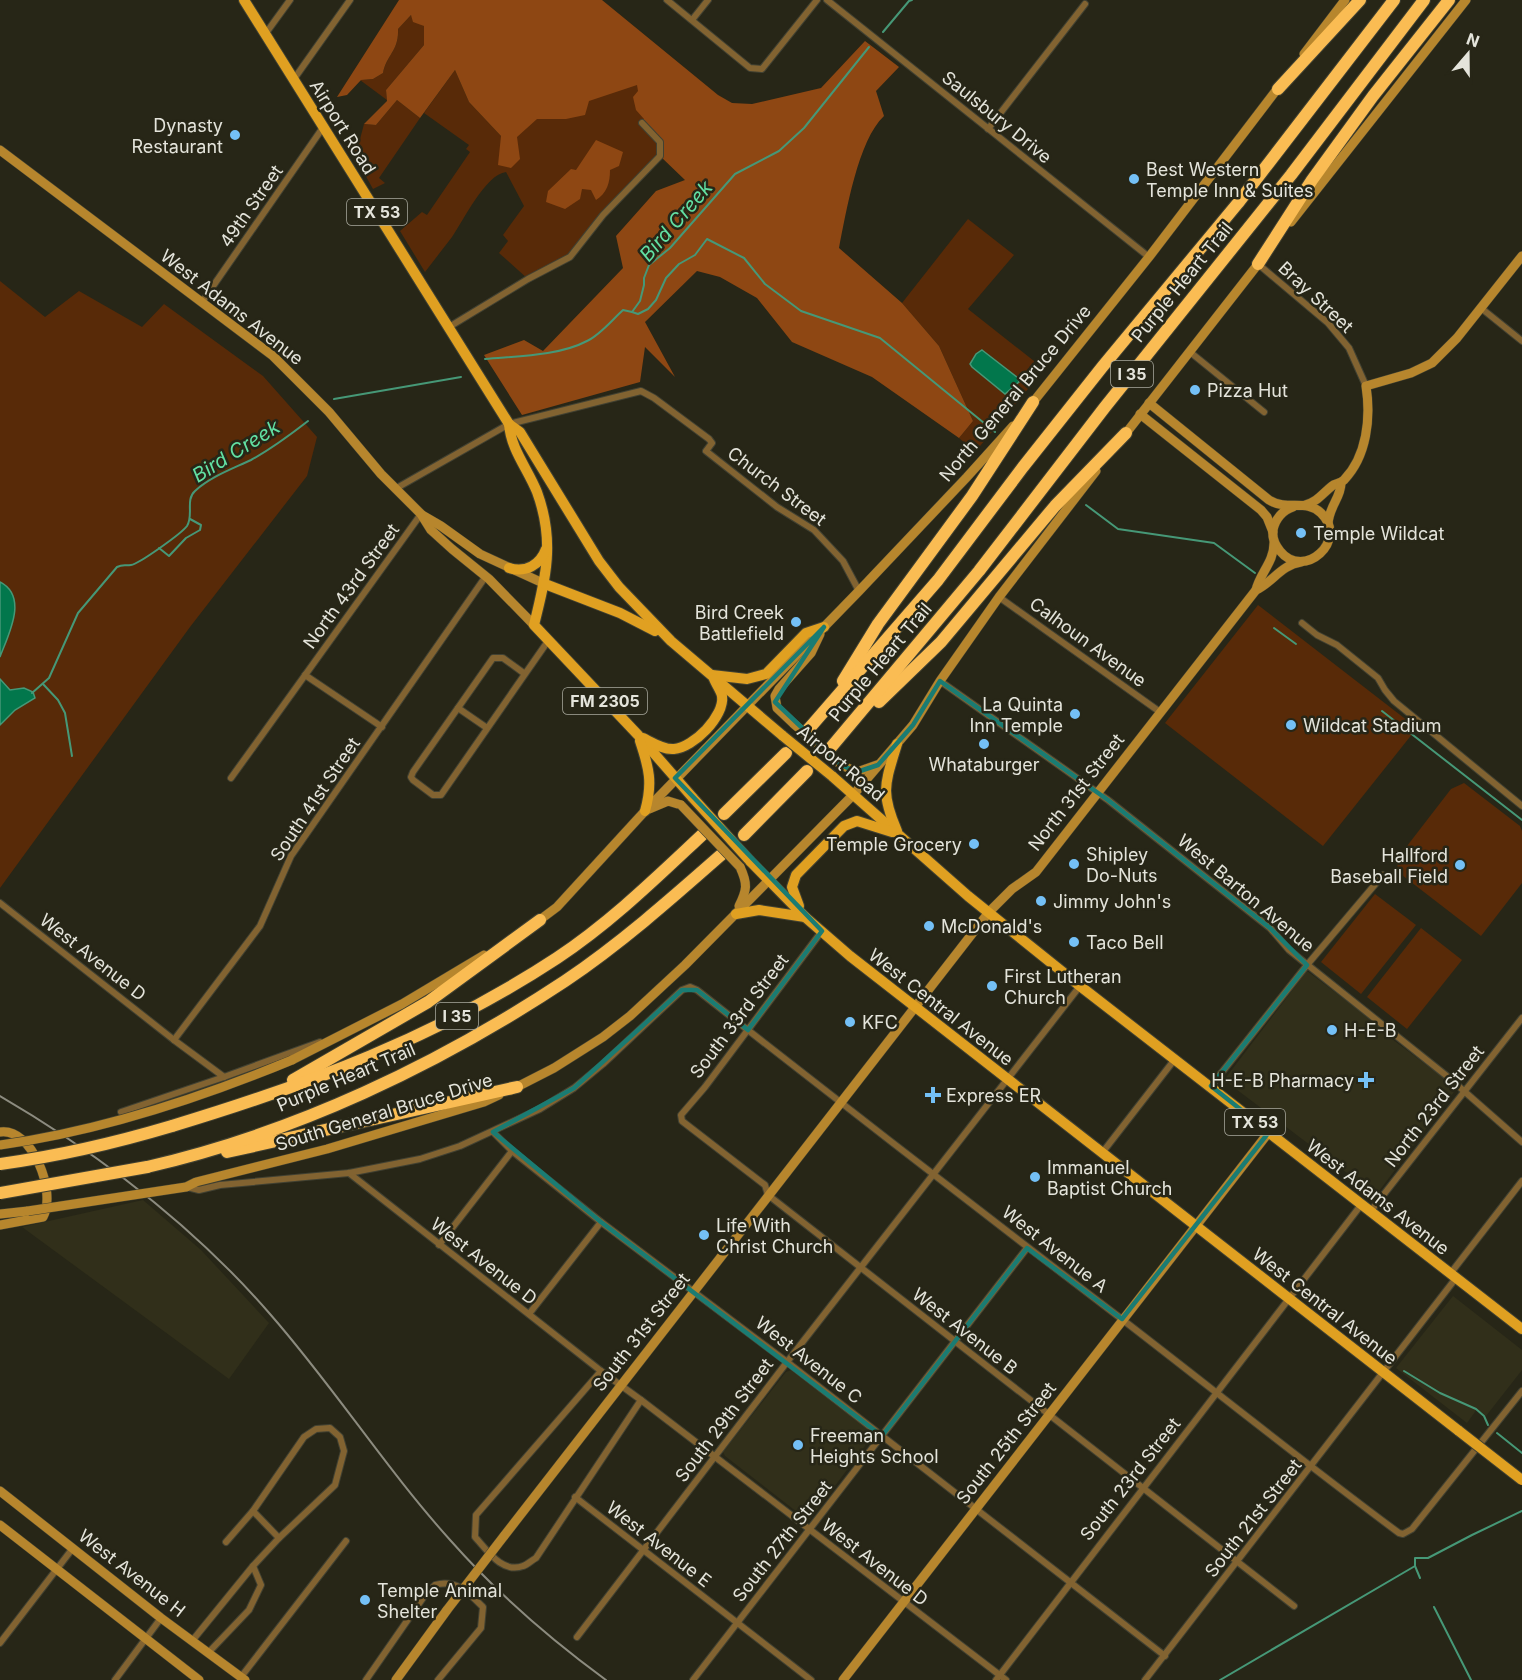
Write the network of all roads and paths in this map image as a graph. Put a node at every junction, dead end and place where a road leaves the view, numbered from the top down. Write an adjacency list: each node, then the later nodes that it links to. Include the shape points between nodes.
1 (244, 0): 16 (main road, Airport Road / TX 53)
2 (290, 0): 16 (street)
3 (350, 0): 17 (street)
4 (667, 0): 15 (street)
5 (708, 0): 15 (street)
6 (817, 0): 15 (street, via 762,69 757,70)
7 (827, 0): 21 (street, Saulsbury Drive)
8 (1345, 0): 18 (main road, North General Bruce Drive)
9 (1360, 0): 18 (highway)
10 (1394, 0): 64 (highway, Purple Heart Trail / I 35, via 1238,203 1023,467 938,580)
11 (1424, 0): 37 (highway, Purple Heart Trail / I 35, via 979,570 832,747 941,642 1055,506)
12 (1449, 0): 25 (highway, via 1312,180)
13 (1466, 0): 25 (main road)
14 (1085, 4): 21 (street)
15 (692, 20)
16 (266, 33): 17 (main road, Airport Road / TX 53)
17 (294, 79): 20 (main road, Airport Road / TX 53)
18 (1278, 89): 24 (main road, North General Bruce Drive)
19 (642, 123): 28 (street, via 660,142 660,156 570,257)
20 (324, 126): 26 (street, 49th Street); 28 (main road, Airport Road / TX 53)
21 (988, 129): 24 (street, Saulsbury Drive)
22 (0, 150): 26 (main road, West Adams Avenue / FM 2305)
23 (1522, 255): 27 (main road)
24 (1149, 257): 32 (main road, North General Bruce Drive)
25 (1258, 264): 30 (main road); 31 (street, Bray Street, via 1328,323 1349,348)
26 (202, 302): 39 (main road, West Adams Avenue / FM 2305, via 273,356)
27 (1481, 308): 29 (street); 31 (main road, via 1432,363)
28 (449, 327): 36 (main road, Airport Road / TX 53)
29 (1522, 341)
30 (1190, 352): 33 (main road); 34 (street)
31 (1366, 386): 38 (main road, via 1367,433 1354,467)
32 (1034, 402): 51 (main road, North General Bruce Drive); 64 (highway, via 972,496 878,624)
33 (1149, 403): 35 (main road); 41 (main road, via 1269,500)
34 (1264, 412)
35 (1140, 414): 37 (main road); 44 (main road, via 1261,510 1270,522)
36 (509, 424): 39 (street); 45 (main road, Airport Road / TX 53, via 514,448 537,492); 51 (street, Church Street, via 641,391 709,439 712,443 706,451 777,507 814,530 843,561); 57 (main road, Airport Road / TX 53, via 520,432 599,561)
37 (1126, 433): 52 (main road)
38 (1341, 483): 40 (main road); 43 (main road)
39 (395, 489): 42 (main road, West Adams Avenue / FM 2305)
40 (1305, 505): 41 (main road); 43 (main road, via 1321,513)
41 (1293, 507): 44 (main road, via 1275,522)
42 (421, 514): 47 (main road, West Adams Avenue / FM 2305, via 480,554); 48 (main road, West Adams Avenue / FM 2305, via 441,540); 59 (street, North 43rd Street)
43 (1328, 524): 46 (main road, via 1326,549 1316,558)
44 (1274, 538): 46 (main road, via 1283,555); 50 (main road, North 31st Street, via 1274,553)
45 (547, 546): 47 (main road, via 534,565); 49 (main road, Airport Road / TX 53)
46 (1301, 562): 50 (main road, North 31st Street, via 1285,567)
47 (509, 568): 49 (main road, West Adams Avenue / FM 2305)
48 (486, 576): 54 (main road, West Adams Avenue / FM 2305); 66 (street, South 41st Street)
49 (545, 584): 54 (main road, Airport Road / TX 53); 57 (main road, Airport Road / TX 53, via 620,613)
50 (1256, 590): 65 (main road, North 31st Street)
51 (859, 591): 55 (main road, North General Bruce Drive)
52 (999, 597): 61 (main road); 65 (street, Calhoun Avenue)
53 (1302, 623): 78 (street, via 1378,678 1394,701)
54 (534, 625): 56 (main road, West Adams Avenue / FM 2305)
55 (824, 627): 60 (main road, via 806,633 766,674 747,679); 62 (main road, North General Bruce Drive); 72 (main road, bridge, via 811,653 779,689 775,696 777,708 841,765 857,772)
56 (548, 641): 58 (street); 69 (main road, West Adams Avenue / FM 2305)
57 (671, 641): 60 (main road, Airport Road / TX 53)
58 (525, 674): 63 (street, via 503,658 493,657); 67 (street)
59 (305, 675): 66 (street); 74 (street, North 43rd Street)
60 (712, 675): 62 (main road, Airport Road / TX 53); 69 (main road, via 722,697 720,709 700,736 672,749)
61 (940, 681): 70 (main road); 76 (street, West Barton Avenue)
62 (747, 705): 75 (main road, North General Bruce Drive); 77 (main road, Airport Road / TX 53, bridge)
63 (458, 708): 67 (street); 67 (street, via 411,777 433,795 441,795)
64 (825, 712): 68 (highway, Purple Heart Trail / I 35)
65 (1160, 712): 76 (main road, North 31st Street)
66 (382, 727): 100 (street, South 41st Street, via 291,856 260,926)
67 (487, 728)
68 (806, 732)
69 (638, 735): 75 (main road, West Adams Avenue / FM 2305); 79 (main road, via 650,779)
70 (897, 744): 72 (main road); 81 (main road, via 885,795)
71 (786, 753): 80 (highway)
72 (878, 765): 77 (main road)
73 (807, 771): 83 (highway)
74 (231, 778)
75 (675, 778): 79 (main road); 86 (main road, West Central Avenue, bridge)
76 (1095, 793): 88 (main road, North 31st Street, via 1036,872); 93 (street, West Barton Avenue, via 1236,900)
77 (854, 794): 81 (main road, Airport Road / TX 53); 86 (main road, South General Bruce Drive)
78 (1522, 806)
79 (645, 811): 89 (main road, bridge, via 668,801 681,806 740,867 747,881); 91 (main road, via 557,907)
80 (724, 814)
81 (898, 834): 88 (main road, Airport Road / TX 53); 90 (main road, via 857,821 844,826 796,875 792,887)
82 (702, 835): 107 (highway, Purple Heart Trail / I 35, via 650,884 558,958 434,1028 381,1053)
83 (744, 835)
84 (721, 855): 119 (highway, Purple Heart Trail / I 35, via 566,980 398,1078 233,1144)
85 (1383, 875): 93 (street)
86 (770, 880): 89 (main road, South General Bruce Drive); 90 (main road, West Central Avenue)
87 (0, 903): 100 (street, West Avenue D)
88 (989, 912): 94 (main road, West Adams Avenue / TX 53); 96 (main road, North 31st Street)
89 (736, 914): 90 (main road, via 759,910); 105 (main road, South General Bruce Drive, via 630,1016 554,1068)
90 (805, 917): 92 (main road, West Central Avenue)
91 (540, 920): 98 (main road, via 402,1004); 107 (highway, via 428,1002)
92 (822, 931): 96 (main road, West Central Avenue); 99 (street, South 33rd Street)
93 (1307, 965): 104 (street); 106 (street, West Barton Avenue)
94 (1080, 986): 101 (main road, West Adams Avenue / TX 53); 103 (street, South 29th Street)
95 (690, 987): 99 (street, West Avenue A); 112 (street, South General Bruce Drive, via 574,1088)
96 (915, 1006): 103 (main road, West Central Avenue); 108 (main road, South 31st Street)
97 (1522, 1018): 106 (street, North 23rd Street)
98 (351, 1030): 102 (street); 115 (main road, bridge, via 292,1060 209,1094 98,1126)
99 (748, 1030): 108 (street, West Avenue A); 110 (street, South 33rd Street)
100 (174, 1040): 102 (street, West Avenue D)
101 (1175, 1059): 104 (main road, West Adams Avenue / TX 53); 117 (street)
102 (224, 1077): 109 (street)
103 (1007, 1080): 117 (main road, West Central Avenue); 121 (street, South 29th Street)
104 (1211, 1086): 113 (main road, West Adams Avenue / TX 53)
105 (517, 1087): 119 (highway, via 277,1142); 123 (main road, South General Bruce Drive, via 483,1102)
106 (1464, 1092): 114 (street, West Barton Avenue); 126 (street, North 23rd Street)
107 (258, 1100): 118 (highway, Purple Heart Trail / I 35, bridge, via 114,1143)
108 (841, 1102): 121 (street, West Avenue A); 125 (main road, South 31st Street)
109 (121, 1112)
110 (681, 1119): 125 (street, West Avenue B, via 765,1185)
111 (0, 1132): 129 (main road, via 18,1136 27,1146 41,1167 48,1193 43,1217)
112 (493, 1132): 116 (street, West Avenue C); 120 (street, South General Bruce Drive, via 420,1159)
113 (1269, 1132): 126 (main road, West Adams Avenue / TX 53); 130 (main road, South 25th Street)
114 (1522, 1142)
115 (0, 1145)
116 (512, 1151): 128 (street, West Avenue C); 131 (street)
117 (1102, 1153): 130 (main road, West Central Avenue)
118 (0, 1164)
119 (147, 1167): 124 (highway, Purple Heart Trail / I 35, bridge)
120 (349, 1173): 123 (street, South General Bruce Drive, via 199,1190); 131 (street, West Avenue D)
121 (934, 1174): 132 (street, West Avenue A); 133 (street, South 29th Street)
122 (1522, 1181): 134 (street, South 21st Street)
123 (186, 1187): 127 (main road, South General Bruce Drive, bridge)
124 (0, 1192)
125 (768, 1195): 133 (street, West Avenue B); 135 (main road, South 31st Street)
126 (1366, 1209): 134 (main road, West Adams Avenue / TX 53); 136 (street, North 23rd Street)
127 (0, 1214)
128 (602, 1222): 135 (street, West Avenue C); 137 (street)
129 (0, 1225)
130 (1195, 1226): 136 (main road, West Central Avenue); 138 (main road, South 25th Street)
131 (439, 1245): 137 (street, West Avenue D)
132 (1027, 1248): 138 (street, West Avenue A); 140 (street, South 27th Street)
133 (861, 1268): 140 (street, West Avenue B); 141 (street, South 29th Street)
134 (1453, 1276): 139 (main road, West Adams Avenue / TX 53); 143 (street, South 21st Street)
135 (694, 1291): 141 (street, West Avenue C); 144 (main road, South 31st Street)
136 (1290, 1298): 143 (main road, West Central Avenue); 145 (street, South 23rd Street)
137 (529, 1314): 142 (street, West Avenue D)
138 (1122, 1319): 145 (street, West Avenue A); 148 (main road, South 25th Street)
139 (1522, 1329)
140 (955, 1342): 148 (street, West Avenue B); 149 (street, South 27th Street)
141 (788, 1362): 149 (street, West Avenue C); 150 (street, South 29th Street)
142 (602, 1371): 144 (street, West Avenue D); 155 (street, via 476,1515 475,1537 496,1561 522,1567 536,1558)
143 (1383, 1373): 151 (street, South 21st Street); 152 (main road, West Central Avenue, bridge)
144 (621, 1386): 147 (street, West Avenue D); 184 (main road, South 31st Street, bridge)
145 (1216, 1392): 151 (street, West Avenue A); 153 (street, South 23rd Street)
146 (1522, 1392): 151 (street, West Avenue A, via 1412,1529 1403,1534)
147 (641, 1400): 150 (street, West Avenue D); 155 (street)
148 (1048, 1415): 153 (street, West Avenue B); 156 (main road, South 25th Street)
149 (882, 1436): 156 (street, West Avenue C); 159 (street, South 27th Street)
150 (716, 1456): 159 (street, West Avenue D); 164 (street, South 29th Street)
151 (1311, 1468): 165 (street, South 21st Street)
152 (1522, 1480)
153 (1143, 1488): 165 (street, West Avenue B); 168 (street, South 23rd Street)
154 (0, 1491): 163 (main road, West Avenue H)
155 (575, 1497): 164 (street, West Avenue E)
156 (975, 1509): 168 (street, West Avenue C); 169 (main road, South 25th Street)
157 (254, 1511): 160 (street); 160 (street, via 304,1437 330,1428 340,1437 344,1451 335,1485); 162 (street)
158 (0, 1526): 167 (main road)
159 (810, 1531): 169 (street, West Avenue D); 172 (street, South 27th Street)
160 (279, 1538): 166 (street)
161 (346, 1540): 180 (street)
162 (226, 1542)
163 (73, 1548): 167 (street); 171 (main road, West Avenue H)
164 (644, 1549): 172 (street, West Avenue E); 173 (street, South 29th Street)
165 (1238, 1561): 170 (street, West Avenue B); 178 (street, South 21st Street)
166 (253, 1566): 175 (street); 177 (street, via 261,1585 249,1610)
167 (56, 1569): 174 (main road); 176 (street)
168 (1070, 1582): 178 (street, West Avenue C); 179 (street, South 23rd Street)
169 (903, 1602): 179 (street, West Avenue D); 188 (main road, South 25th Street)
170 (1294, 1606)
171 (161, 1618): 174 (street); 175 (main road, West Avenue H)
172 (737, 1624): 186 (street, South 27th Street); 187 (street, West Avenue E)
173 (577, 1637)
174 (146, 1639): 181 (street); 182 (main road)
175 (192, 1641): 177 (main road, West Avenue H)
176 (0, 1643)
177 (208, 1653): 180 (main road, West Avenue H)
178 (1165, 1656): 190 (street, South 21st Street)
179 (998, 1677): 189 (street, West Avenue D)
180 (243, 1679)
181 (115, 1680)
182 (199, 1680)
183 (366, 1680): 185 (street, via 425,1595 435,1585 452,1583 483,1607 482,1628)
184 (396, 1680)
185 (439, 1680)
186 (693, 1680)
187 (811, 1680)
188 (843, 1680)
189 (1006, 1680)
190 (1145, 1680)

